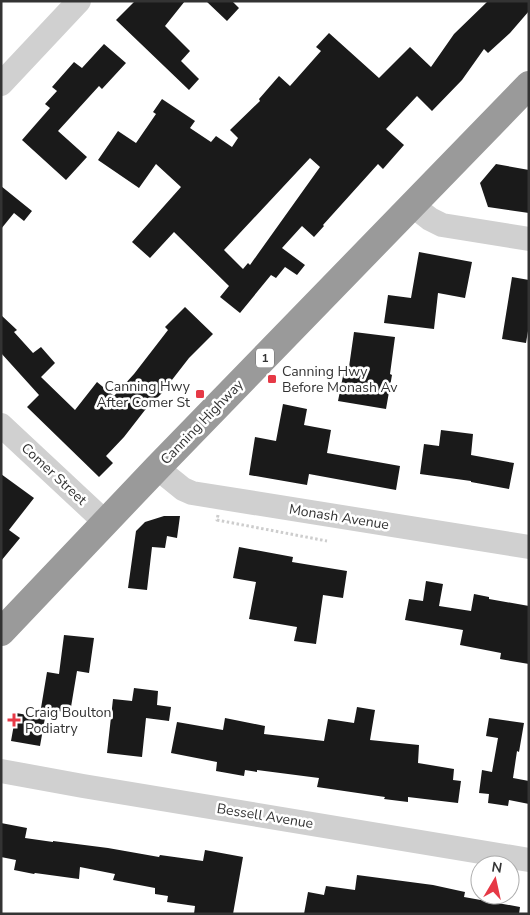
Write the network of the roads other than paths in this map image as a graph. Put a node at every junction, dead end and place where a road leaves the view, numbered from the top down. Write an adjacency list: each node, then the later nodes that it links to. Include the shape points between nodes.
1 (79, 1): 2 (street)
2 (1, 84)
3 (529, 85): 4 (highway, Canning Highway / 1)
4 (412, 205): 5 (street, via 442,226); 7 (highway, Canning Highway / 1)
5 (529, 239)
6 (1, 425): 8 (street, Comer Street)
7 (157, 468): 8 (highway, Canning Highway / 1); 9 (street, Monash Avenue, via 192,493)
8 (106, 523): 10 (highway, Canning Highway / 1)
9 (529, 547)
10 (1, 632)
11 (1, 771): 12 (street, Bessell Avenue)
12 (529, 860)

